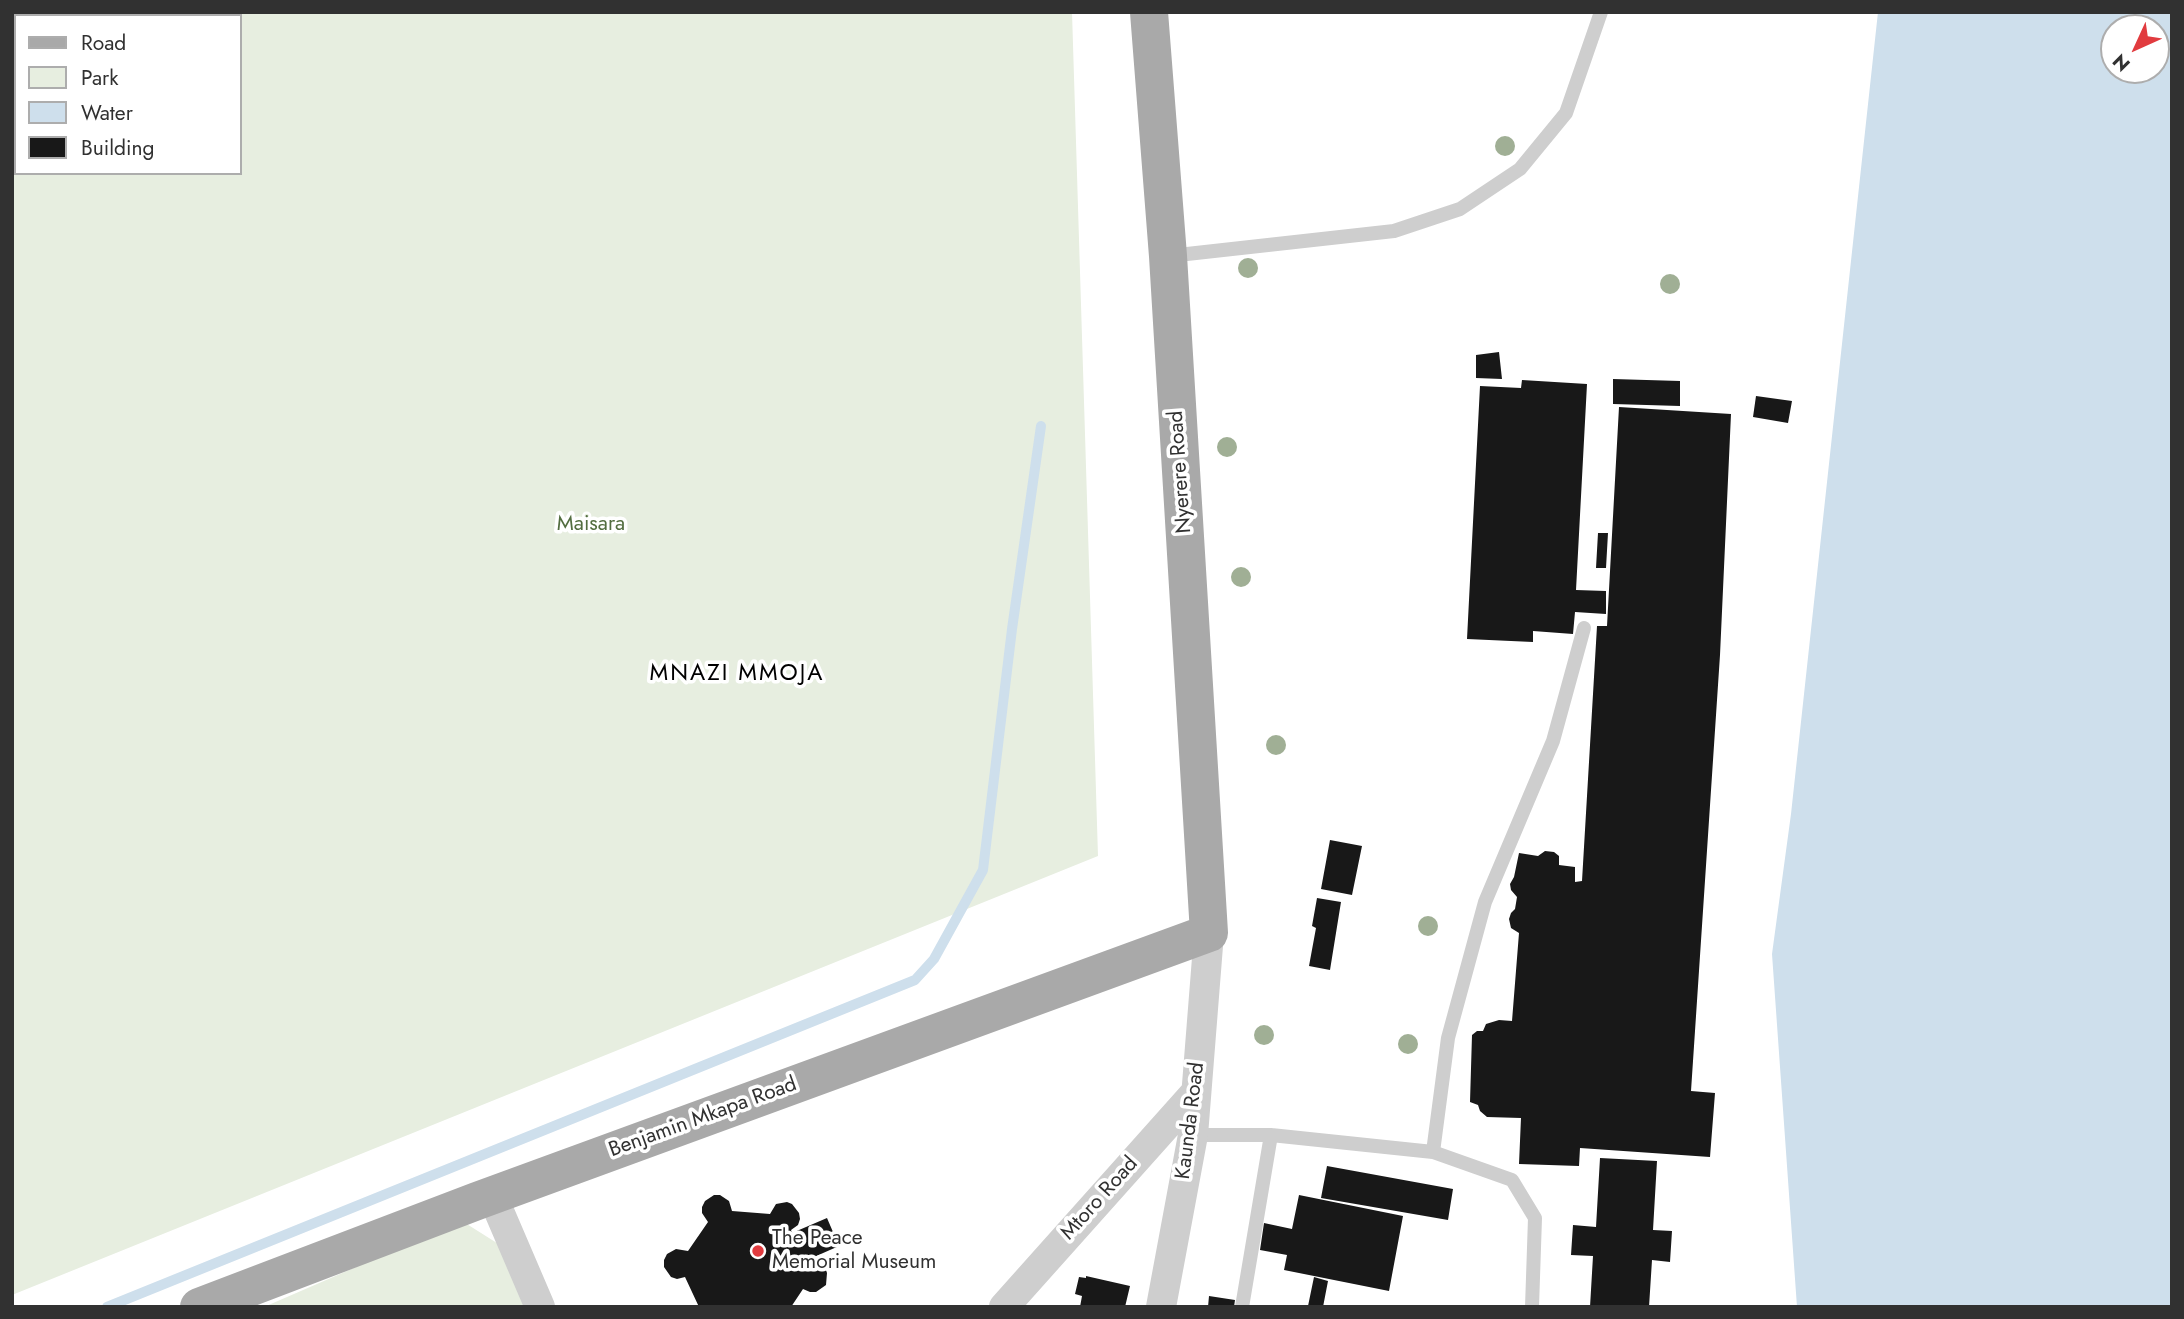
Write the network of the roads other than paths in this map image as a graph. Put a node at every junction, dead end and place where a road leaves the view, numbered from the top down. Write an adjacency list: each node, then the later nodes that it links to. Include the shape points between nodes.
1 (1149, 12): 3 (main road, Nyerere Road)
2 (1601, 12): 3 (lane, via 1566,113 1520,169 1460,209 1394,231)
3 (1168, 256): 5 (main road, Nyerere Road)
4 (1584, 628): 9 (lane, via 1553,741 1485,902 1448,1038)
5 (1209, 933): 6 (street, Kaunda Road); 10 (main road, Benjamin Mkapa Road)
6 (1196, 1092): 7 (street, Kaunda Road); 13 (street, Mtoro Road)
7 (1193, 1135): 8 (lane); 14 (street, Kaunda Road)
8 (1271, 1135): 9 (lane); 15 (lane)
9 (1433, 1152): 16 (lane, via 1512,1180 1535,1218)
10 (492, 1195): 11 (main road, Benjamin Mkapa Road); 12 (street)
11 (199, 1307)
12 (540, 1307)
13 (1004, 1307)
14 (1161, 1307)
15 (1242, 1307)
16 (1532, 1307)

